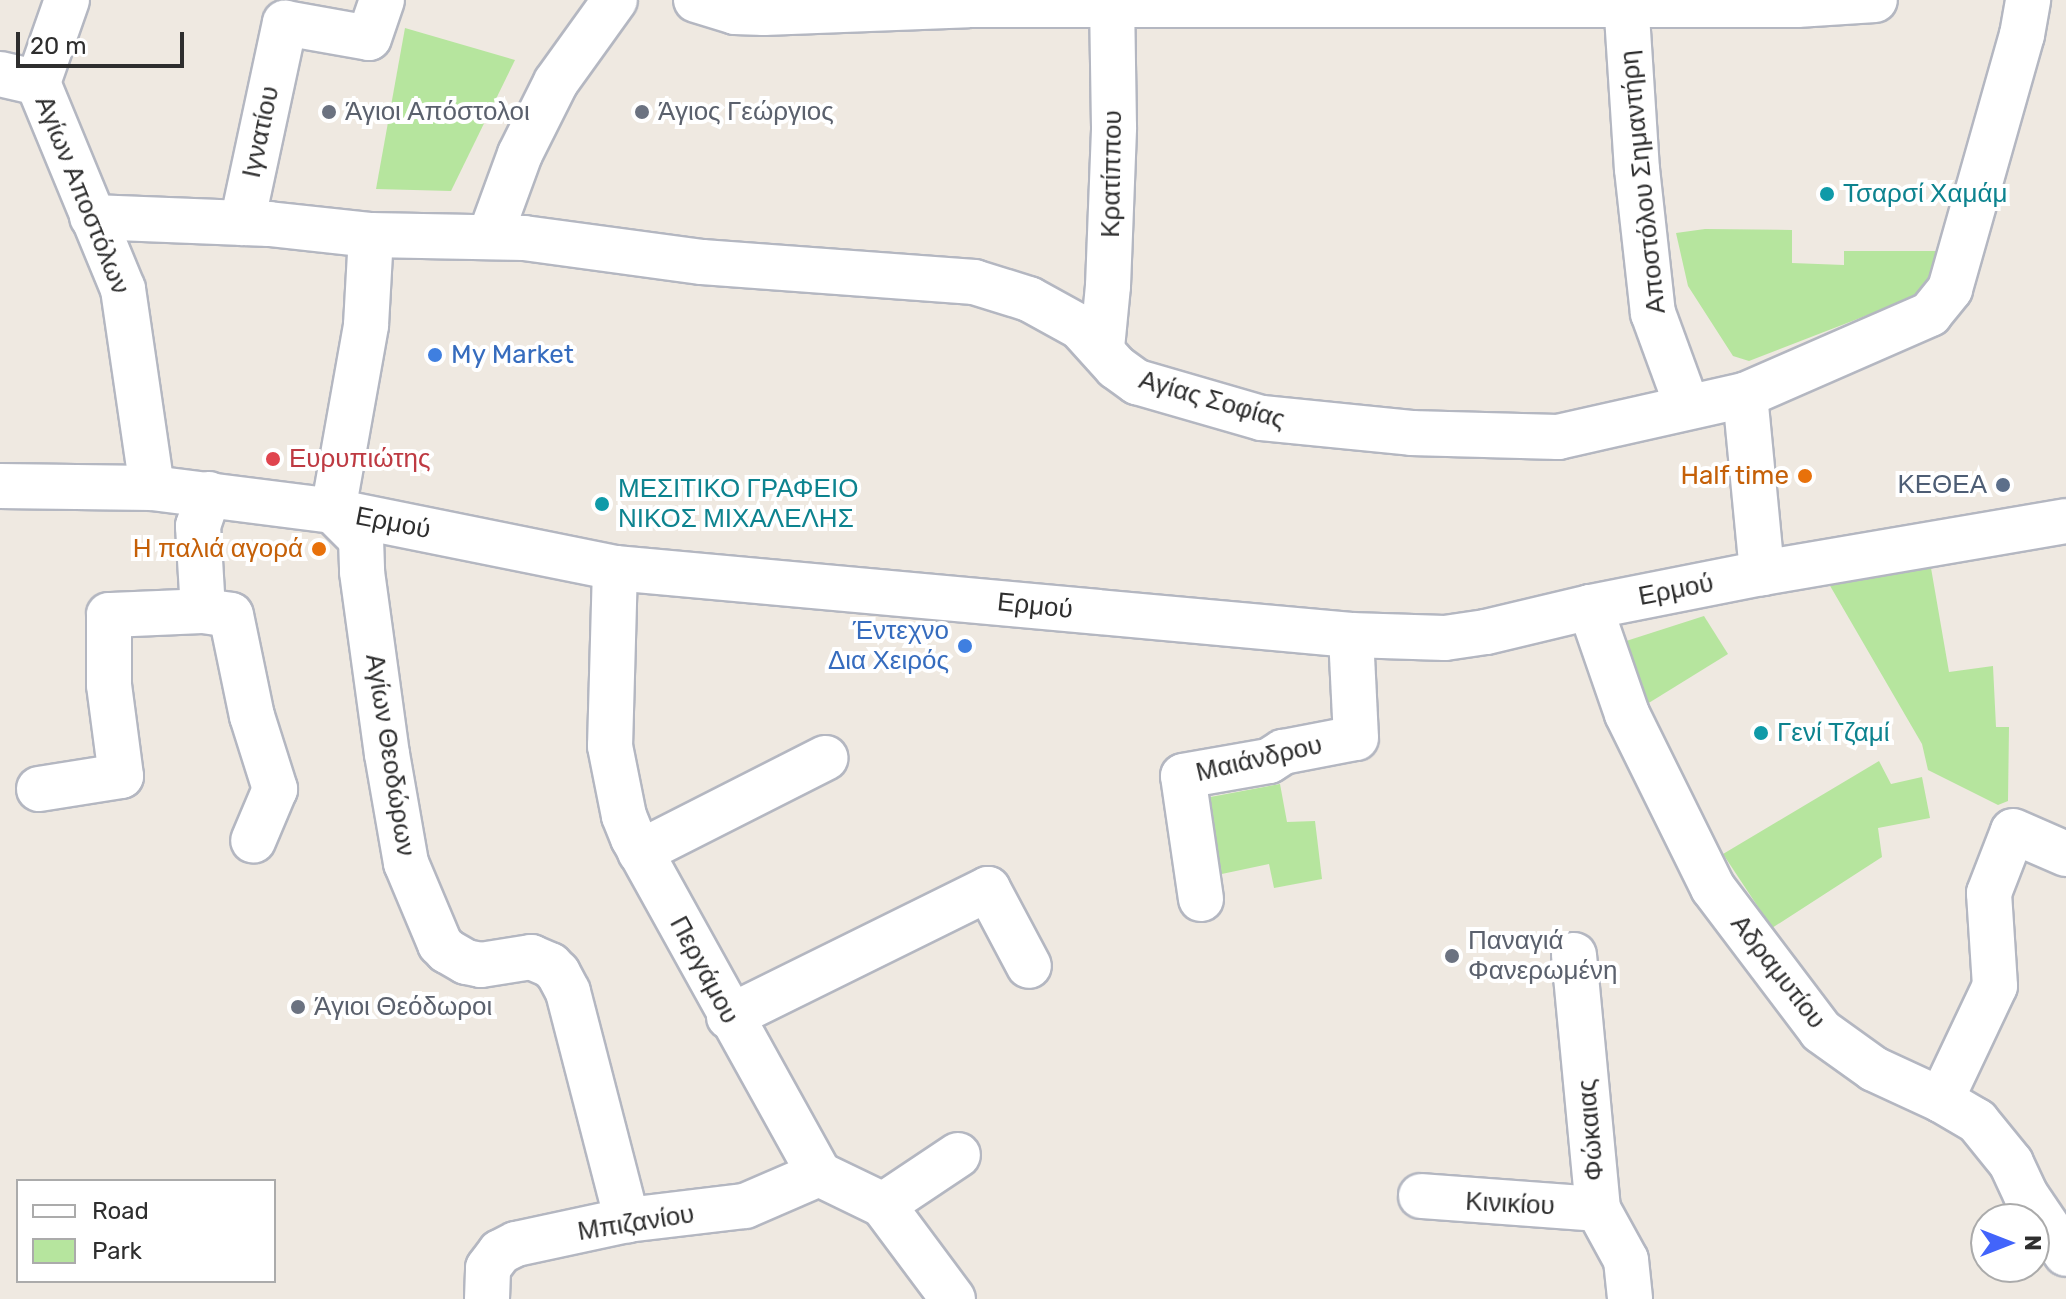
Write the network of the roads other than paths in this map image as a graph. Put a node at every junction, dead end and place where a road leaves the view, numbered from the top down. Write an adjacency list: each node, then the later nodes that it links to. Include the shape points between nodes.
1 (67, 0): 9 (street, Αγίων Αποστόλων)
2 (382, 0): 11 (street, Ιγνατίου, via 369,38 285,23)
3 (615, 0): 13 (street, via 556,82 520,154)
4 (696, 0): 8 (street, via 735,12 764,13)
5 (1875, 0): 7 (street, via 1797,5)
6 (2028, 0): 15 (street, Αγίας Σοφίας, via 1950,289 1941,303 1912,323)
7 (1626, 1): 8 (street); 16 (street, Αποστόλου Σημαντήρη, via 1653,313)
8 (1112, 2): 14 (street, Κρατίππου, via 1114,142)
9 (19, 78): 10 (street, Αγίων Αποστόλων)
10 (92, 217): 11 (street); 18 (street, Αγίων Αποστόλων, via 123,289)
11 (242, 223): 12 (street)
12 (371, 235): 13 (street); 20 (street, via 366,325)
13 (490, 236): 14 (street, Αγίας Σοφίας, via 702,262 974,282 1055,312)
14 (1102, 348): 16 (street, Αγίας Σοφίας, via 1137,382 1300,424 1558,437)
15 (1745, 395): 16 (street, Αγίας Σοφίας); 23 (street)
16 (1687, 406)
17 (0, 486): 18 (street, Ερμού)
18 (152, 488): 19 (street, Ερμού)
19 (209, 494): 20 (street, Ερμού); 25 (street, via 197,536)
20 (333, 511): 22 (street, Ερμού); 42 (street, Αγίων Θεοδώρων, via 361,539 406,863 447,951 481,965 531,957 558,973 568,992)
21 (2066, 521): 23 (street, Ερμού)
22 (615, 568): 26 (street, Ερμού); 30 (street, Περγάμου, via 610,746 624,816)
23 (1762, 573): 24 (street, Ερμού)
24 (1590, 607): 26 (street, Ερμού, via 1445,638); 36 (street, Αδραμυτίου, via 1627,714 1713,888 1821,1031 1874,1069)
25 (203, 611): 28 (street, via 109,615 109,685 121,776); 29 (street, via 231,615 252,716 275,789)
26 (1351, 635): 32 (street, Μαιάνδρου, via 1356,738 1183,776)
27 (825, 758): 30 (street)
28 (39, 789)
29 (253, 841)
30 (640, 852): 35 (street, Περγάμου)
31 (2066, 854): 36 (street, via 2013,831 1989,893 1995,986)
32 (1201, 899)
33 (1574, 955): 41 (street, Φώκαιας)
34 (1029, 966): 35 (street, via 988,889)
35 (729, 1017): 38 (street, Περγάμου)
36 (1941, 1100): 43 (street, Αδραμυτίου, via 1977,1121 1996,1143)
37 (958, 1155): 40 (street)
38 (819, 1174): 40 (street); 42 (street, Μπιζανίου, via 745,1206)
39 (1421, 1196): 41 (street, Κινικίου)
40 (883, 1205): 45 (street)
41 (1598, 1209): 46 (street, Φώκαιας, via 1626,1260)
42 (627, 1220): 44 (street, Μπιζανίου, via 505,1249 488,1268)
43 (2066, 1254)
44 (487, 1299)
45 (953, 1299)
46 (1630, 1299)

